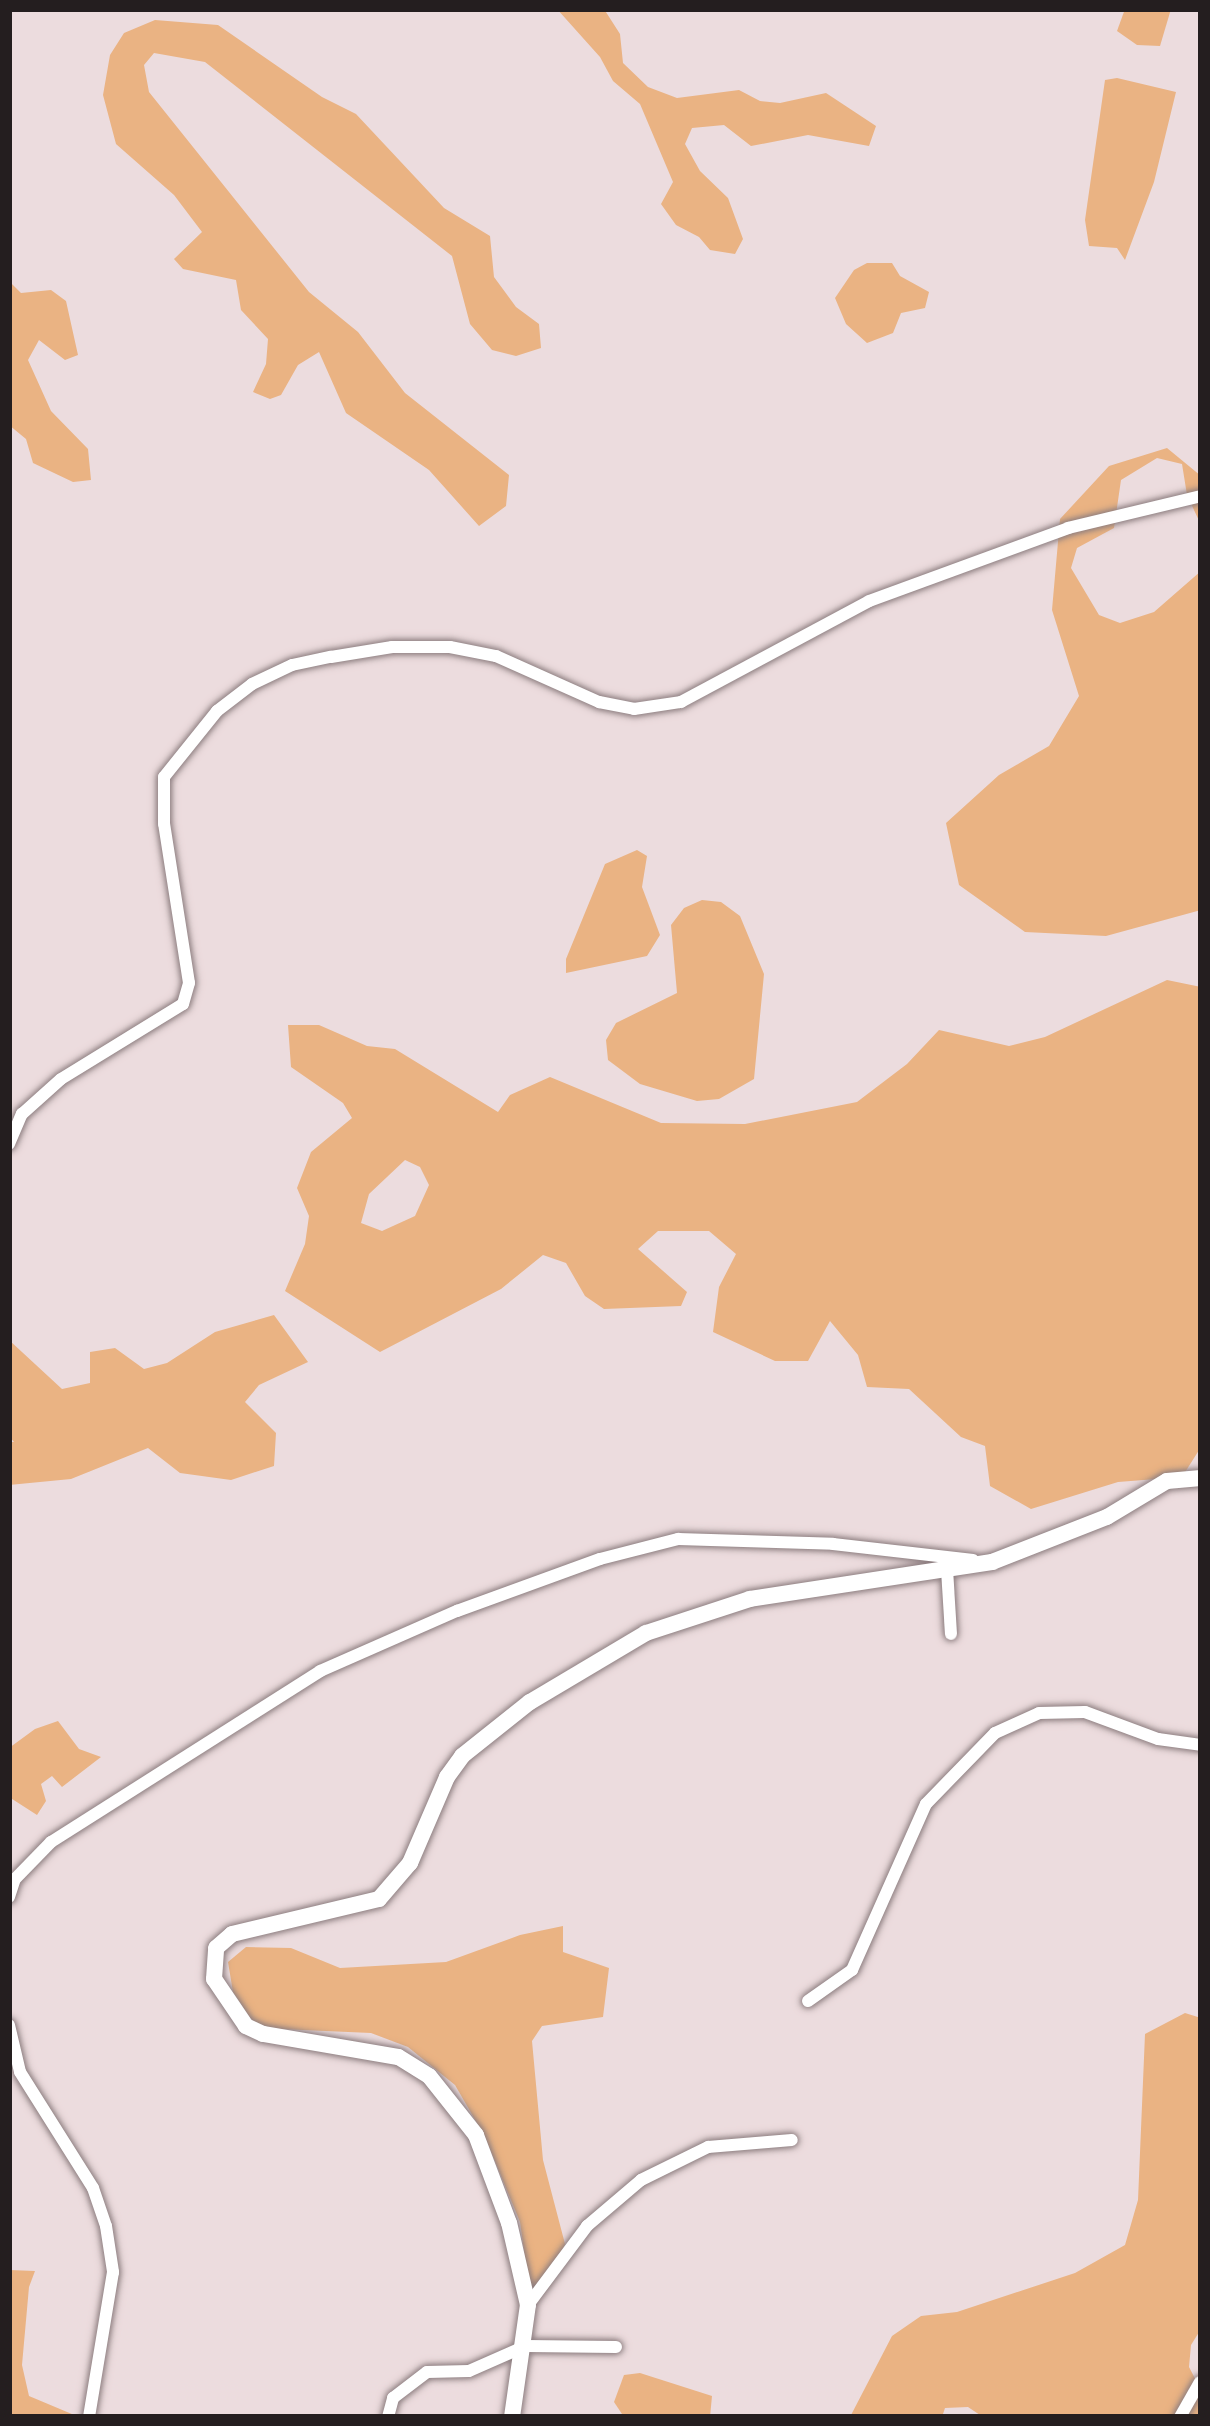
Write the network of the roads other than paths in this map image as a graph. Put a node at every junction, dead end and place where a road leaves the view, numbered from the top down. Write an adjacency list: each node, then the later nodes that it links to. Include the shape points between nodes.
1 (1201, 496): 2 (street, via 1068,528 869,601 681,701 634,709 599,702 496,656 450,647 331,657 252,684 217,712 164,777 189,983 183,1004 61,1079 22,1114)
2 (9, 1144)
3 (1201, 1478): 4 (main road, via 1167,1481 1107,1517)
4 (992, 1562): 5 (main road); 8 (street, via 833,1544 678,1539 600,1559 320,1671 51,1842)
5 (947, 1569): 6 (street); 12 (main road, via 750,1599 646,1633 530,1702 462,1756 410,1863 380,1899 232,1934 216,1948 214,1979 246,2026 398,2057 450,2099 489,2164)
6 (951, 1634)
7 (1201, 1745): 9 (street, via 1085,1712 1040,1713 995,1733 926,1804 852,1970)
8 (9, 1897)
9 (808, 2001)
10 (9, 2025): 16 (street, via 20,2072 92,2188 106,2226 113,2272)
11 (792, 2140): 12 (street, via 708,2147 641,2180 586,2226)
12 (528, 2305): 13 (main road)
13 (526, 2346): 14 (street); 17 (street, via 469,2371 427,2372 393,2398); 18 (main road)
14 (616, 2347)
15 (1199, 2382): 19 (street)
16 (89, 2417)
17 (388, 2417)
18 (512, 2417)
19 (1180, 2417)

